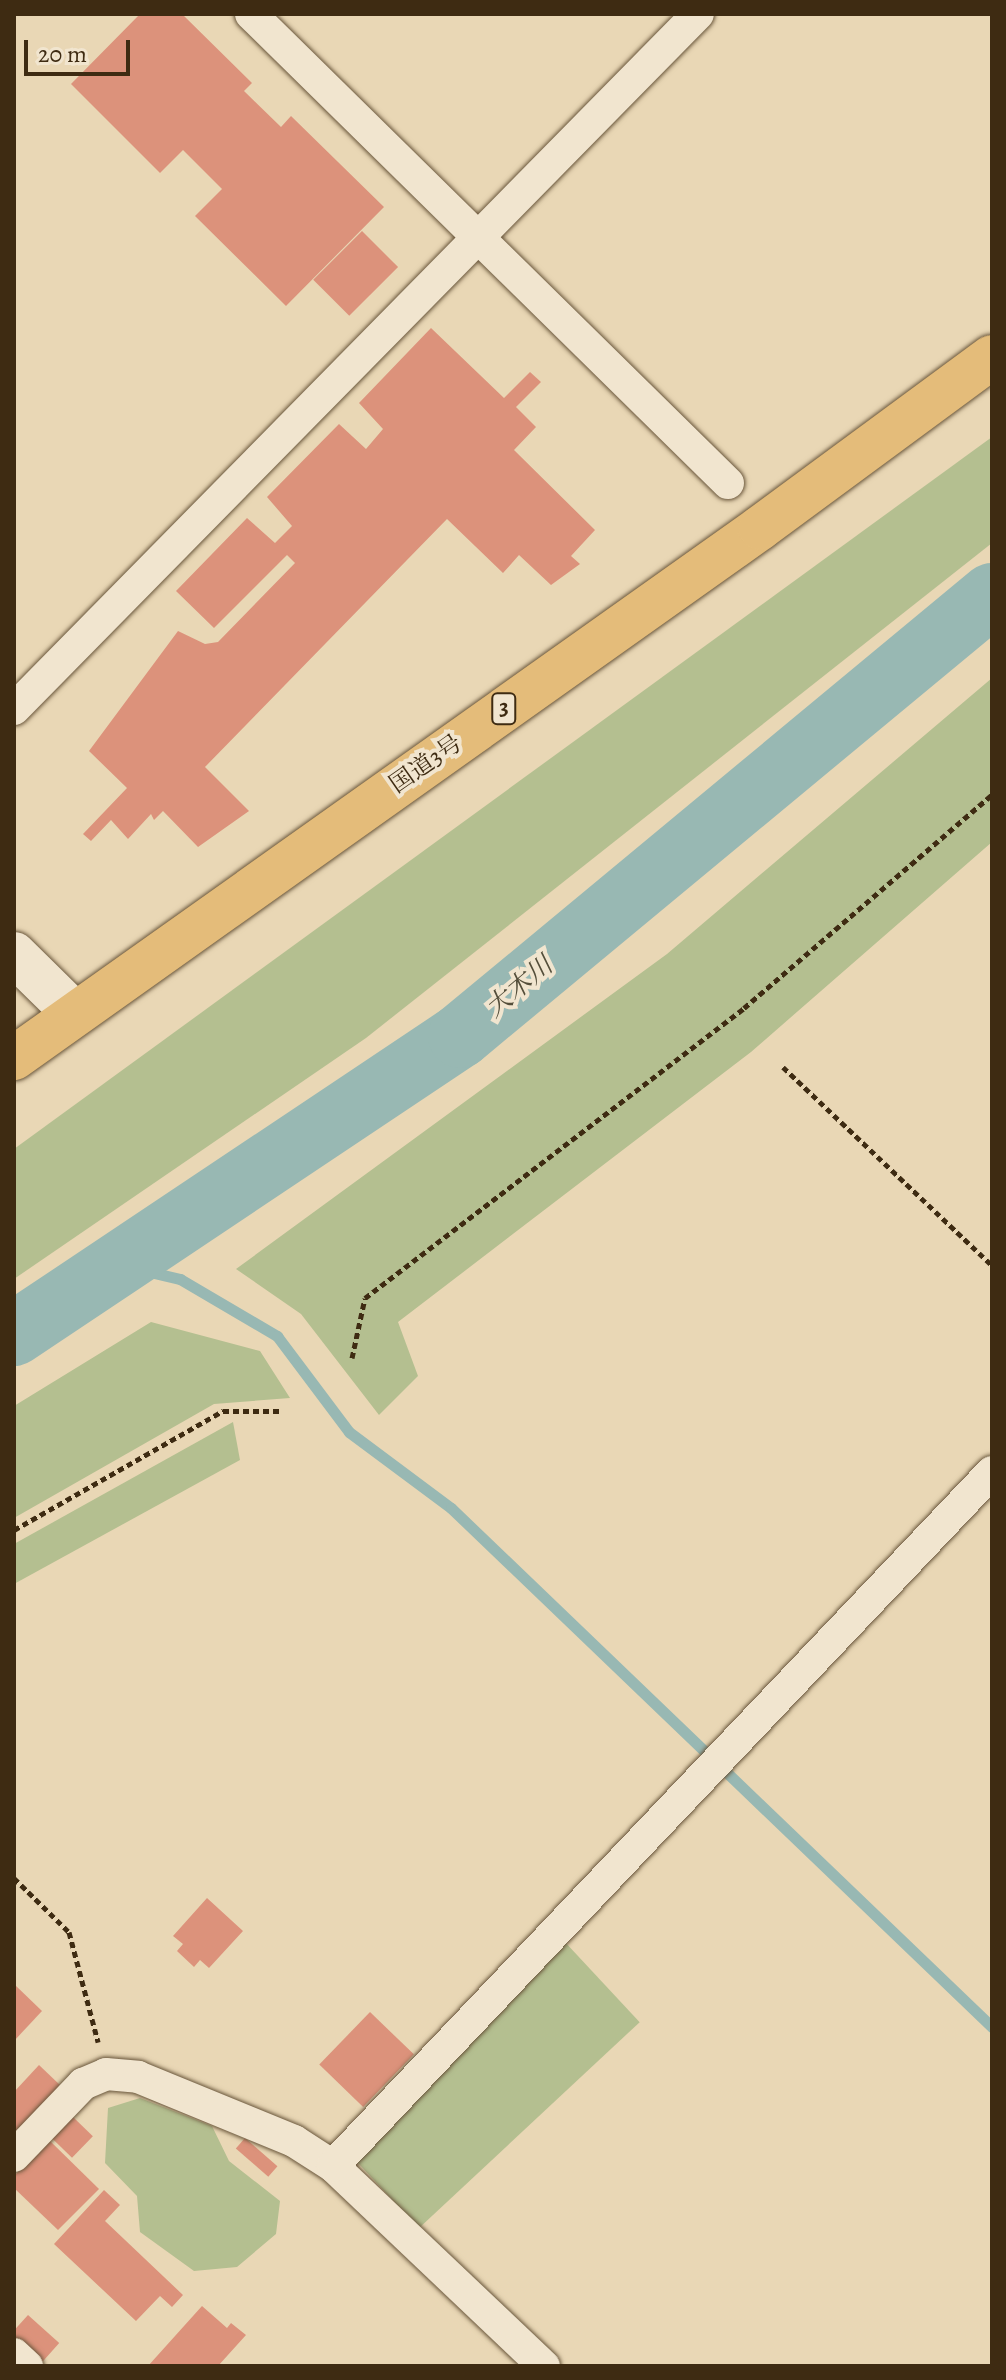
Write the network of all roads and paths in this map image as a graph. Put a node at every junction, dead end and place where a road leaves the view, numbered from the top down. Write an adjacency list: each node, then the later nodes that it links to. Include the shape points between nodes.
1 (251, 14): 3 (street)
2 (698, 14): 3 (street)
3 (478, 238): 5 (street); 6 (street)
4 (992, 357): 9 (highway, 国道3号 / 3, via 760,528)
5 (728, 483)
6 (14, 709)
7 (992, 795): 13 (path, via 744,1008 365,1298)
8 (14, 954): 9 (main road)
9 (74, 1013): 10 (highway, 国道3号 / 3)
10 (14, 1058)
11 (783, 1067): 12 (path)
12 (992, 1265)
13 (352, 1358)
14 (283, 1411): 16 (path, via 223,1411)
15 (992, 1472): 20 (street)
16 (14, 1530)
17 (14, 1878): 18 (path, via 69,1932)
18 (106, 2074): 19 (street, via 62,2101); 20 (street, via 138,2077 294,2141)
19 (14, 2156)
20 (333, 2166): 23 (street)
21 (14, 2354): 22 (street)
22 (27, 2366)
23 (544, 2366)

